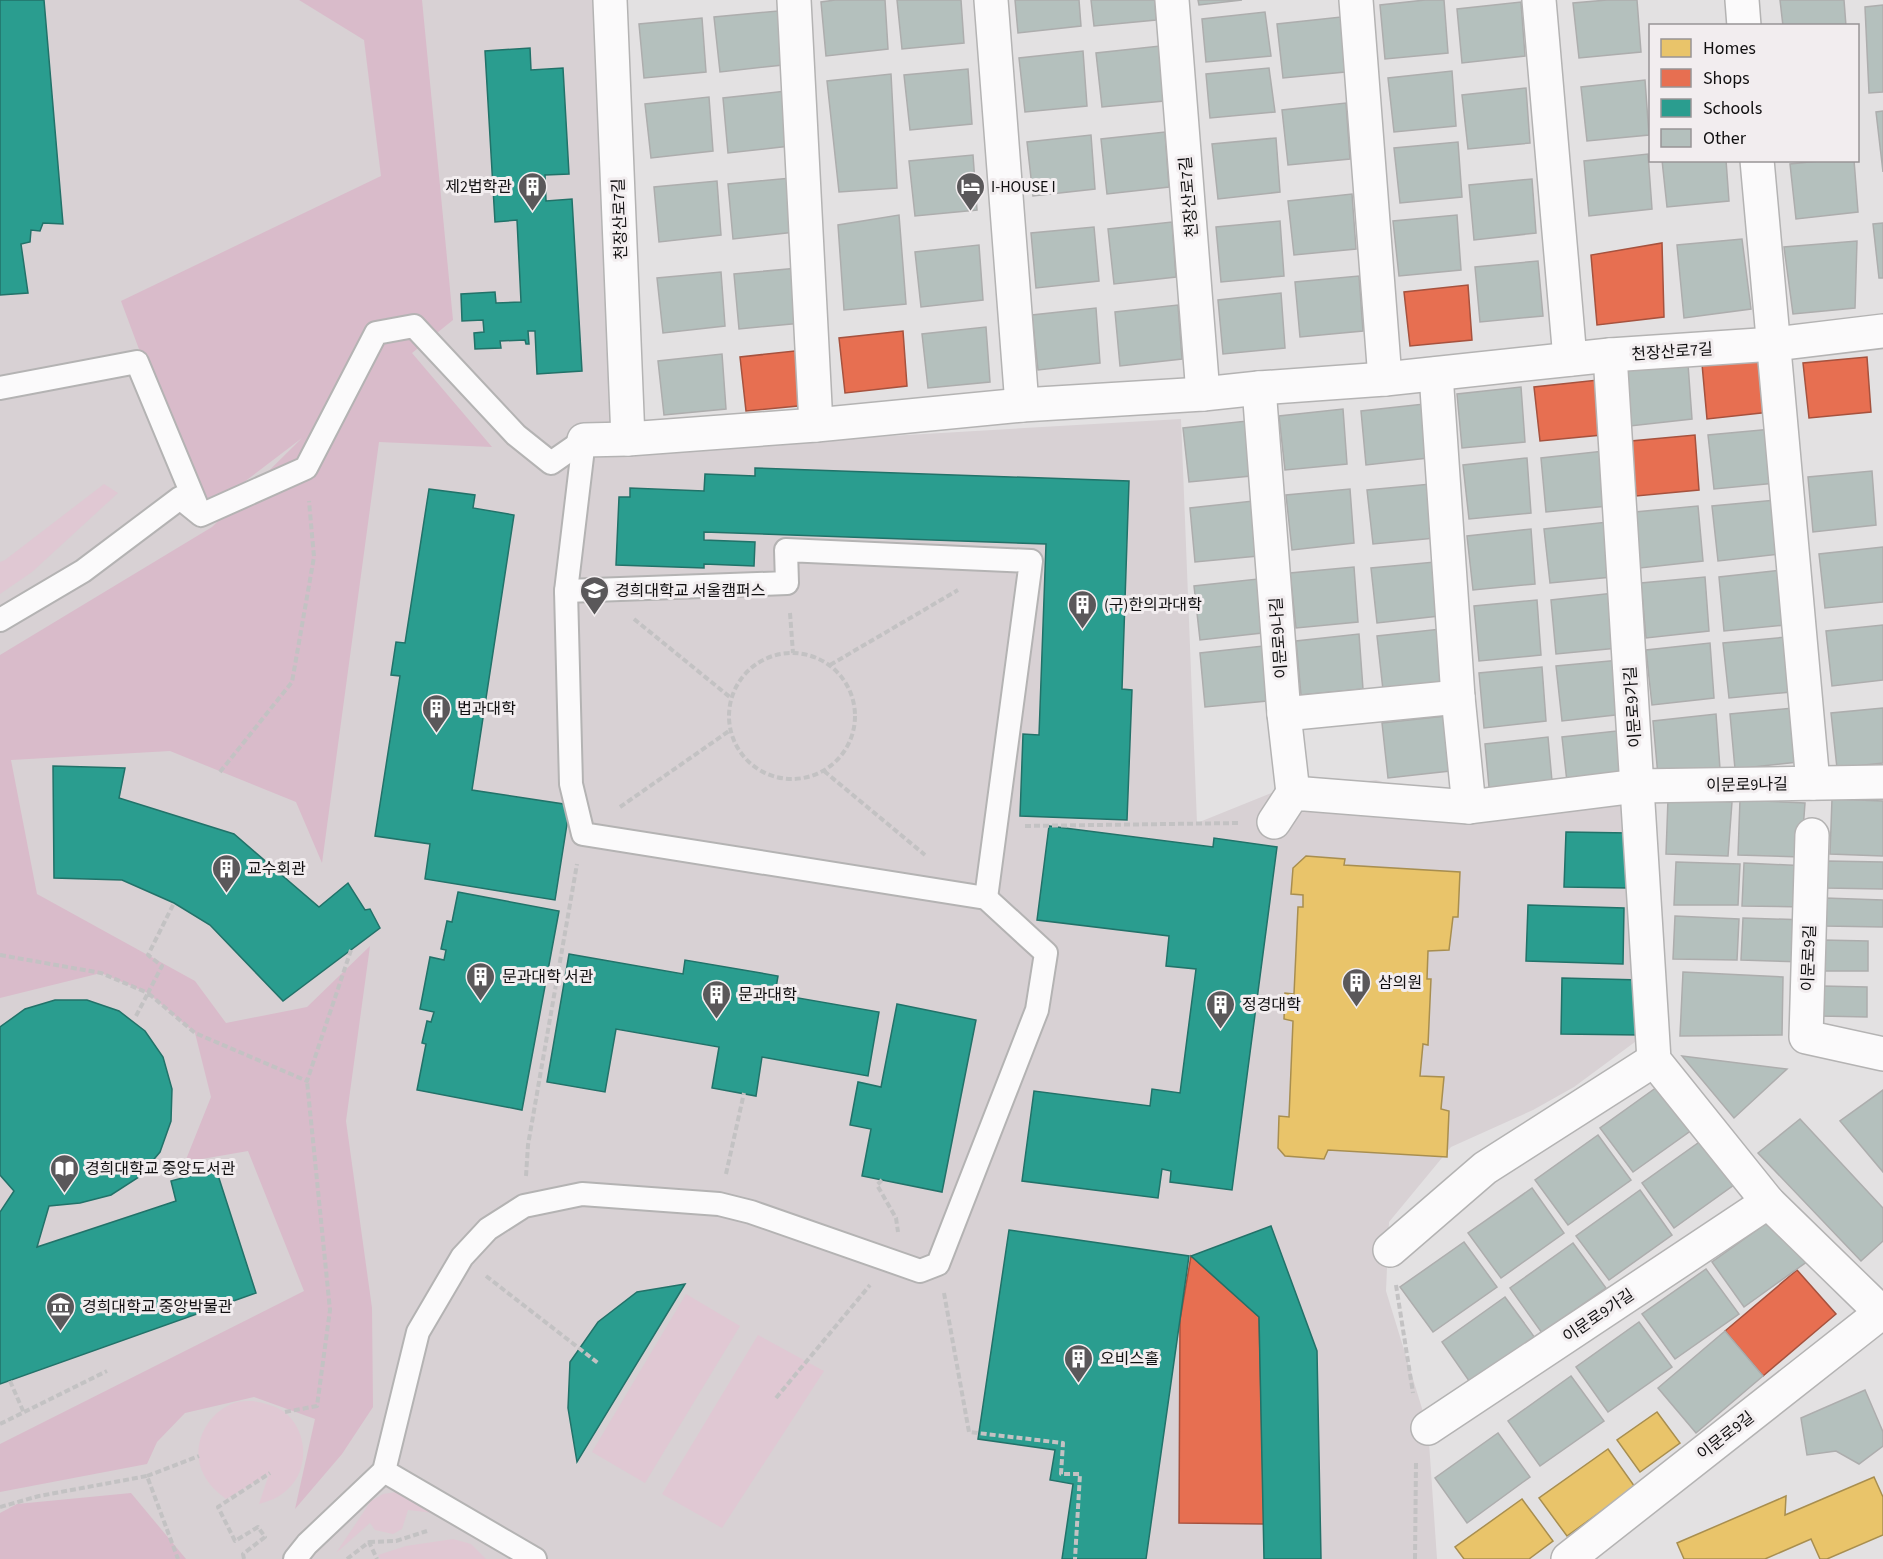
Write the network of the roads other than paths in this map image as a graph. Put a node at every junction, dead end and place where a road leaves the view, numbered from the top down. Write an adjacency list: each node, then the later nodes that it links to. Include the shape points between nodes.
1 (610, 0): 21 (street, 천장산로7길)
2 (794, 0): 20 (street)
3 (991, 0): 19 (street)
4 (1172, 0): 18 (street, 천장산로7길)
5 (1356, 0): 15 (street)
6 (1539, 0): 13 (street)
7 (1742, 0): 8 (street)
8 (1744, 24)
9 (1757, 162): 11 (street)
10 (1883, 331): 11 (street, 천장산로7길)
11 (1774, 344): 12 (street, 천장산로7길); 29 (street, 이문로9나길)
12 (1610, 355): 13 (street, 천장산로7길); 30 (street, 이문로9가길)
13 (1570, 359): 14 (street, 천장산로7길)
14 (1436, 374): 15 (street, 천장산로7길); 26 (street)
15 (1385, 379): 17 (street, 천장산로7길)
16 (0, 388): 23 (lane, via 137,362)
17 (1259, 388): 18 (street, 천장산로7길); 27 (street, 이문로9나길)
18 (1203, 394): 19 (street, 천장산로7길)
19 (1022, 405): 20 (street, 천장산로7길)
20 (816, 425): 21 (street, 천장산로7길)
21 (628, 439): 22 (street, 천장산로7길)
22 (584, 440): 23 (lane, via 551,463 516,435 414,326 376,333 306,468); 24 (lane)
23 (201, 515): 25 (lane, via 180,498 83,571)
24 (566, 591): 35 (lane, via 571,784 583,834); 35 (lane, via 787,583 786,550 1031,561)
25 (0, 620)
26 (1458, 697): 27 (street); 32 (street)
27 (1284, 714): 31 (street, 이문로9나길)
28 (1883, 782): 29 (street, 이문로9나길)
29 (1813, 783): 30 (street, 이문로9나길)
30 (1637, 786): 32 (street, 이문로9나길); 37 (street, 이문로9가길)
31 (1293, 793): 32 (street, 이문로9나길); 33 (street)
32 (1468, 807)
33 (1274, 822)
34 (1812, 835): 36 (street, 이문로9길, via 1806,1038)
35 (986, 898): 42 (lane, via 1046,953 1037,1010 938,1264 920,1271 719,1204 582,1194 524,1206 488,1229 462,1257 418,1332)
36 (1883, 1054)
37 (1654, 1060): 38 (street); 39 (street, via 1485,1168)
38 (1768, 1202): 40 (street); 41 (street, 이문로9가길)
39 (1390, 1250)
40 (1882, 1313): 45 (street, 이문로9길)
41 (1428, 1428)
42 (384, 1472): 43 (lane); 44 (lane)
43 (295, 1559)
44 (536, 1559)
45 (1568, 1559)

